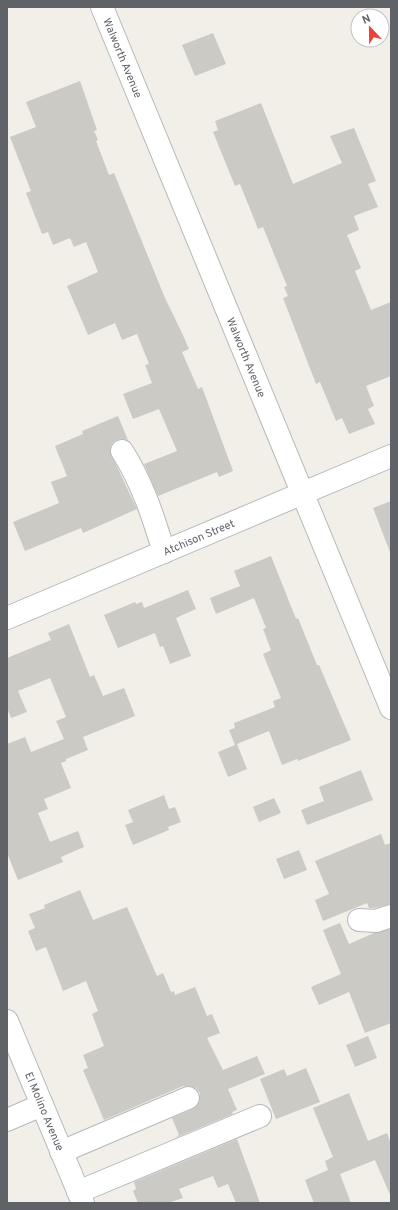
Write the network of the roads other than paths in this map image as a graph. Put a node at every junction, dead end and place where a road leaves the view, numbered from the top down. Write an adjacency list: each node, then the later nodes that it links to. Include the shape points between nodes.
1 (102, 7): 4 (street, Walworth Avenue)
2 (122, 451): 5 (street, via 135,471 150,507)
3 (391, 456): 4 (street, Atchison Street)
4 (303, 492): 5 (street, Atchison Street); 7 (street, Walworth Avenue)
5 (164, 552): 6 (street, Atchison Street)
6 (7, 618)
7 (391, 708)
8 (391, 916): 9 (street, via 376,921)
9 (359, 920)
10 (7, 1021): 12 (street, El Molino Avenue)
11 (188, 1098): 15 (street)
12 (42, 1105): 14 (street); 15 (street, El Molino Avenue)
13 (260, 1116): 16 (street)
14 (7, 1120)
15 (61, 1152): 16 (street, El Molino Avenue)
16 (80, 1198)

